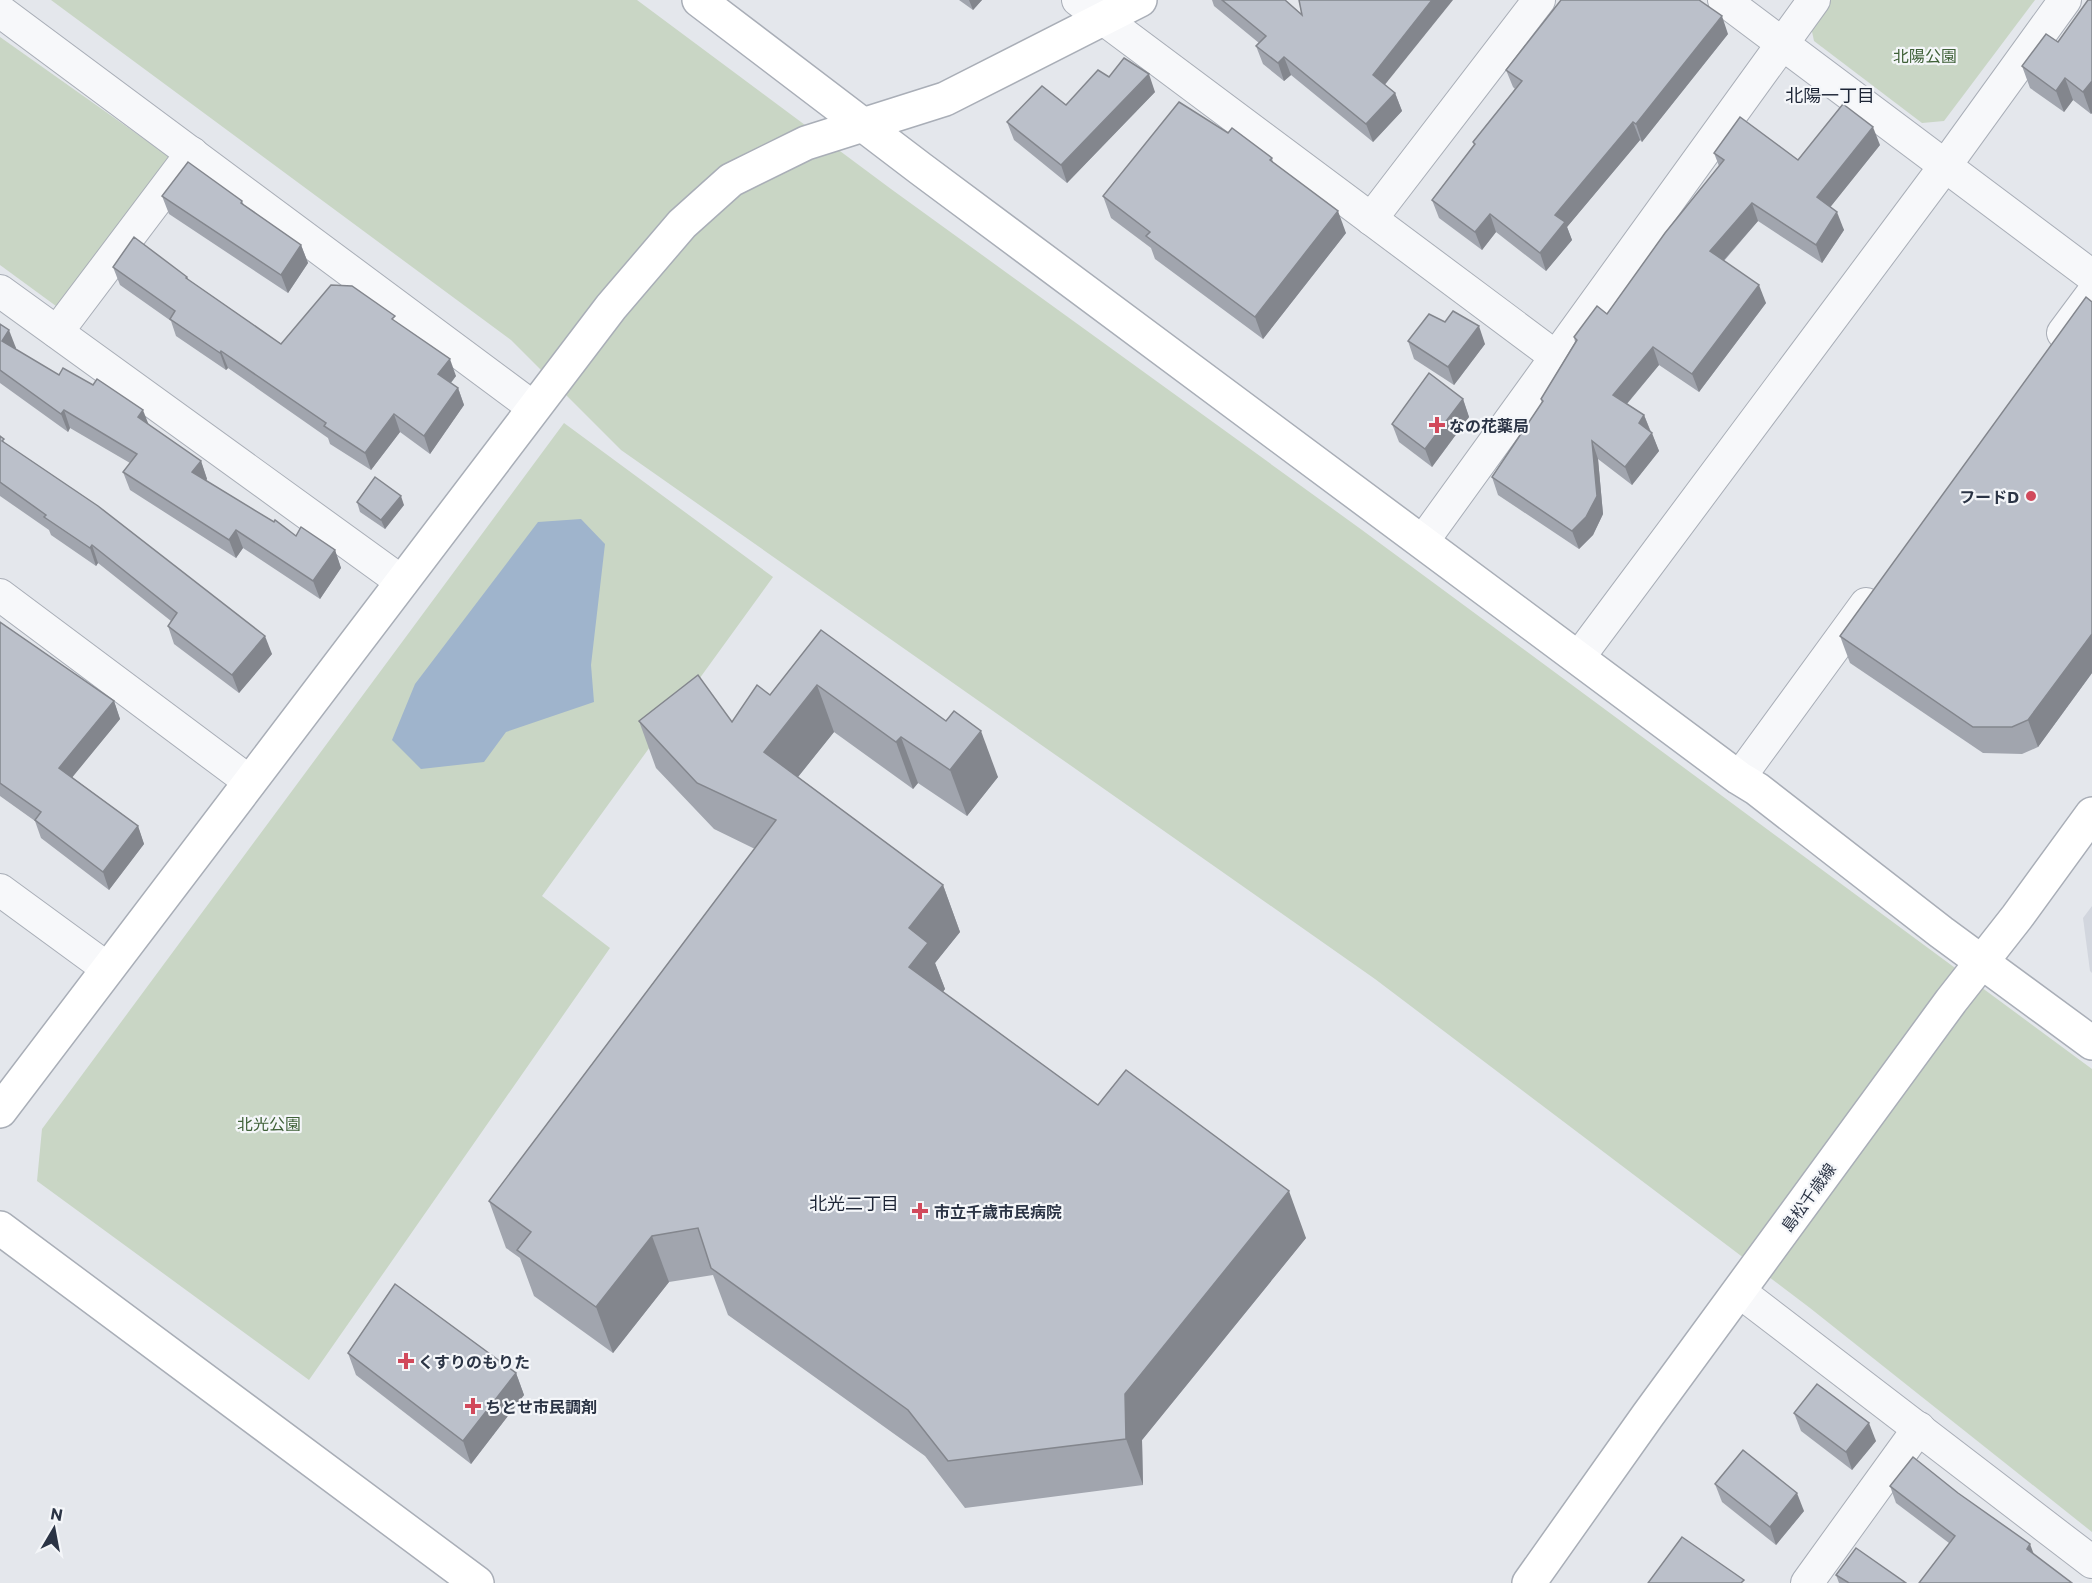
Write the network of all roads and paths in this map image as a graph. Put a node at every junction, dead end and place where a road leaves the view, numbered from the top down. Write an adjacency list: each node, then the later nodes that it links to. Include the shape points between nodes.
1 (699, 0): 10 (street)
2 (1140, 0): 7 (street)
3 (1539, 0): 13 (street)
4 (1724, 0): 9 (street)
5 (1814, 0): 9 (street)
6 (2065, 0): 12 (street)
7 (1091, 10): 10 (street, via 945,99); 13 (street)
8 (0, 11): 11 (street)
9 (1782, 43): 12 (street); 19 (street)
10 (866, 126): 20 (street, via 806,143 731,180 681,224); 21 (street)
11 (192, 153): 17 (street); 20 (street)
12 (1945, 166): 14 (street); 25 (street)
13 (1371, 219): 19 (street)
14 (2092, 276)
15 (0, 291): 17 (street)
16 (2092, 294): 18 (street)
17 (57, 332): 23 (street)
18 (2050, 351)
19 (1556, 357): 21 (street)
20 (534, 408): 23 (street)
21 (1423, 541): 25 (street)
22 (1882, 581): 26 (street)
23 (402, 582): 27 (street)
24 (0, 596): 27 (street)
25 (1578, 657): 26 (street)
26 (1739, 778): 30 (street)
27 (250, 782): 31 (street)
28 (2092, 814): 30 (street, 島松千歳線)
29 (0, 890): 31 (street)
30 (1982, 961): 32 (street); 35 (street, 島松千歳線)
31 (108, 969): 33 (street)
32 (2092, 1043)
33 (0, 1111)
34 (0, 1228): 38 (street)
35 (1740, 1292): 36 (street); 39 (street, 島松千歳線)
36 (1919, 1428): 37 (street); 40 (street)
37 (2092, 1562)
38 (477, 1583)
39 (1529, 1583)
40 (1807, 1583)

